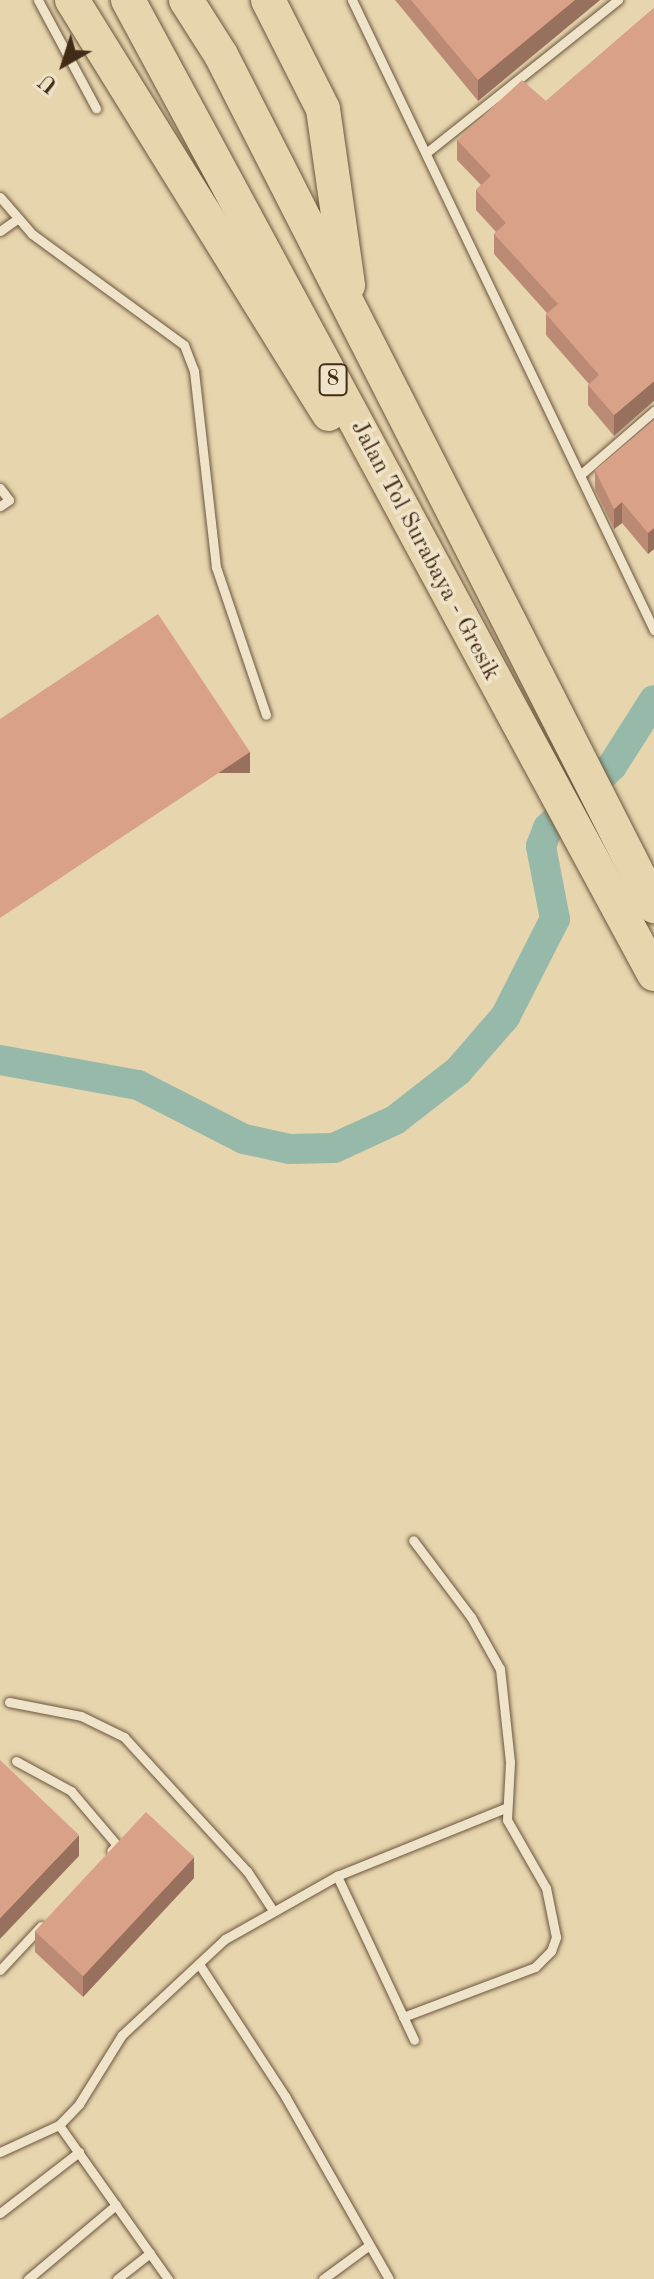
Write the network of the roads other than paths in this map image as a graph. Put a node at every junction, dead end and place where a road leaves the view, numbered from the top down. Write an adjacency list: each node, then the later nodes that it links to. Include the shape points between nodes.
1 (38, 0): 8 (lane)
2 (72, 0): 18 (highway, via 245,285)
3 (128, 0): 18 (highway, Jalan Tol Surabaya - Gresik / 8, via 176,81)
4 (186, 0): 13 (highway, Jalan Tol Surabaya - Gresik / 8, via 221,55)
5 (268, 0): 13 (highway, via 323,109)
6 (352, 0): 9 (lane)
7 (618, 0): 9 (lane)
8 (96, 108)
9 (426, 153): 15 (lane)
10 (0, 197): 11 (lane)
11 (16, 220): 12 (lane); 20 (lane, via 184,345 194,371 216,567)
12 (0, 231)
13 (351, 312): 21 (highway, Jalan Tol Surabaya - Gresik / 8, via 569,746)
14 (654, 411): 15 (lane)
15 (580, 475): 19 (lane)
16 (0, 488): 17 (lane, via 9,500)
17 (0, 506)
18 (439, 581): 21 (highway, Jalan Tol Surabaya - Gresik / 8, via 538,759)
19 (654, 630)
20 (266, 715)
21 (601, 841): 22 (highway, Jalan Tol Surabaya - Gresik / 8); 23 (highway, Jalan Tol Surabaya - Gresik / 8)
22 (654, 906)
23 (654, 974)
24 (413, 1540): 27 (lane, via 471,1617 500,1669 510,1762)
25 (9, 1702): 30 (lane, via 81,1716 124,1737 247,1871)
26 (16, 1761): 28 (lane, via 71,1791 117,1845)
27 (505, 1808): 29 (lane); 34 (lane, via 510,1827 546,1888 554,1916 551,1951 535,1967)
28 (106, 1856)
29 (337, 1876): 30 (lane); 34 (lane)
30 (272, 1909): 32 (lane)
31 (53, 1913): 33 (lane)
32 (199, 1964): 36 (lane, via 122,2035 79,2104); 41 (lane, via 285,2096)
33 (0, 1970)
34 (403, 2017): 35 (lane)
35 (414, 2040)
36 (59, 2125): 37 (lane); 38 (lane)
37 (0, 2152)
38 (79, 2152): 39 (lane); 40 (lane)
39 (116, 2205): 42 (lane); 43 (lane)
40 (0, 2213)
41 (368, 2246): 46 (lane); 47 (lane)
42 (150, 2253): 44 (lane); 45 (lane)
43 (28, 2279)
44 (117, 2279)
45 (168, 2279)
46 (323, 2279)
47 (389, 2279)

